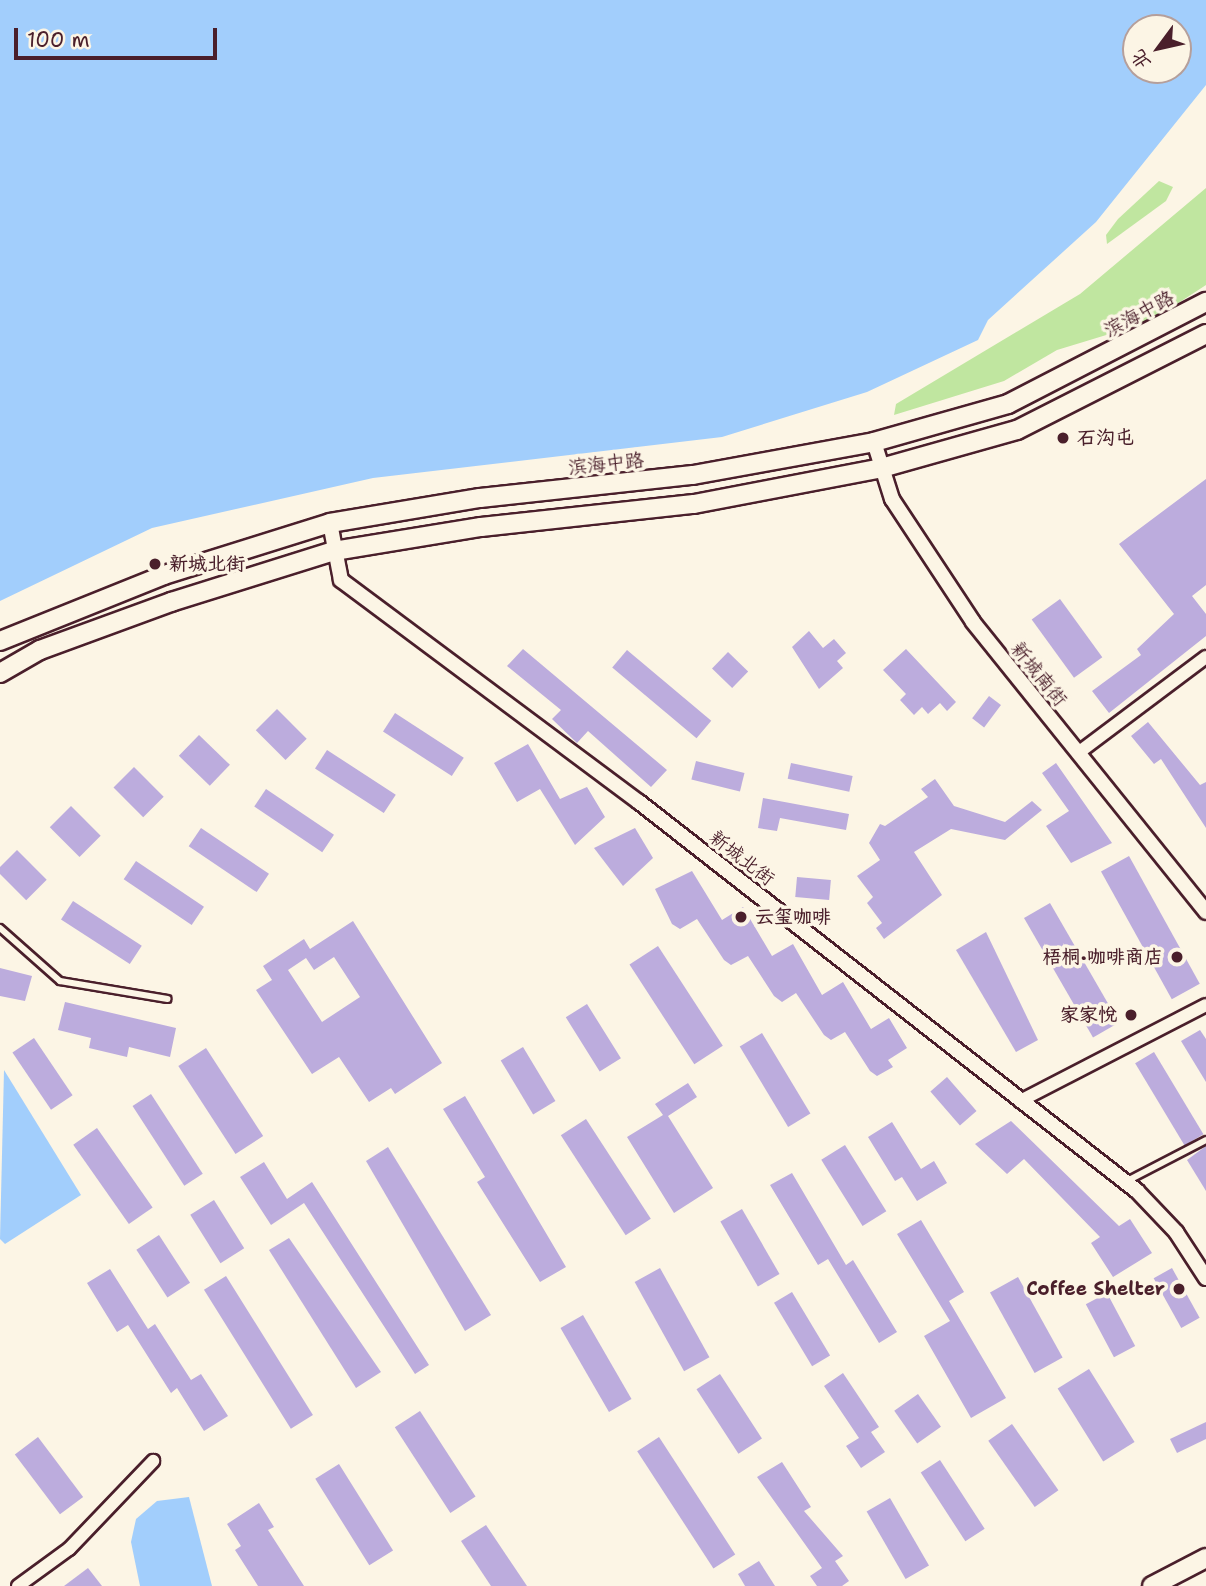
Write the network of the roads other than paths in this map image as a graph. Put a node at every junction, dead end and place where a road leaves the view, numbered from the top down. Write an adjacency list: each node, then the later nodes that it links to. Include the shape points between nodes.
1 (1206, 302): 3 (main road, 滨海中路, via 1008,404)
2 (1206, 334): 4 (main road, via 1017,430)
3 (874, 442): 4 (street, 新城南街); 5 (main road, 滨海中路, via 693,475 480,498)
4 (878, 469): 6 (main road, via 694,504 481,527); 10 (street, 新城南街, via 913,536 965,611)
5 (330, 523): 6 (street, 新城北街); 7 (main road, 滨海中路, via 164,575)
6 (334, 551): 9 (main road, via 171,602 40,650); 15 (street, 新城北街, via 341,580 639,802)
7 (0, 641)
8 (1206, 657): 10 (street)
9 (0, 673)
10 (1078, 753): 11 (street, 新城南街)
11 (1206, 912)
12 (0, 928): 13 (lane, via 60,981)
13 (167, 999)
14 (1206, 1005): 15 (street)
15 (1020, 1101): 17 (street, 新城北街)
16 (1206, 1140): 17 (lane)
17 (1125, 1182): 18 (street, 新城北街, via 1157,1209)
18 (1202, 1261): 19 (street, 新城北街)
19 (1206, 1278)
20 (153, 1461): 22 (street, via 69,1549)
21 (1206, 1558): 23 (main road)
22 (18, 1586)
23 (1152, 1586)

